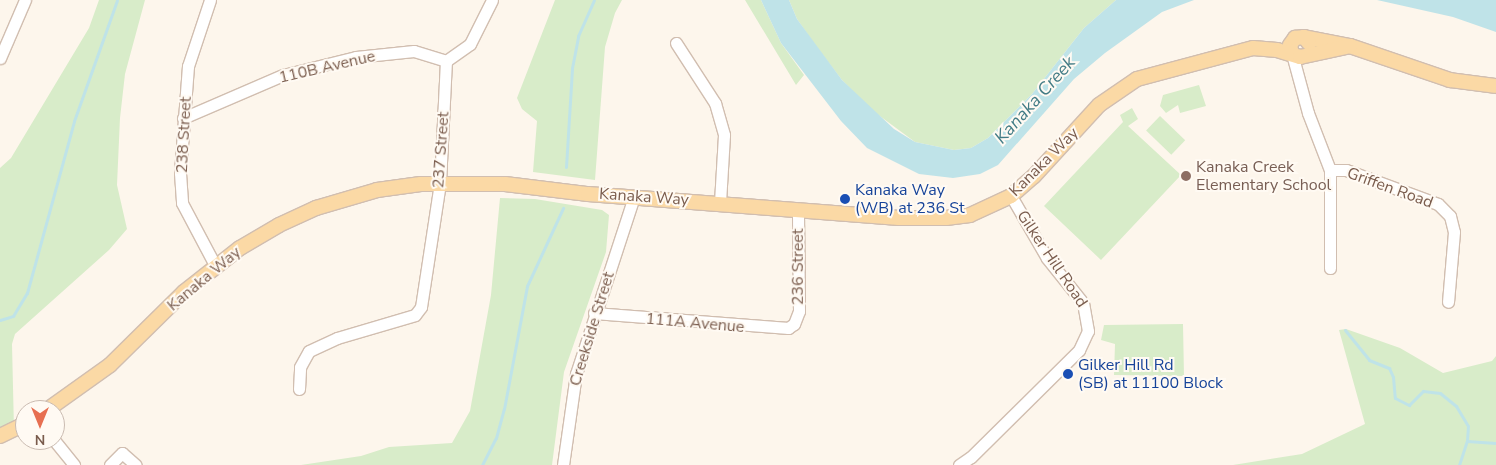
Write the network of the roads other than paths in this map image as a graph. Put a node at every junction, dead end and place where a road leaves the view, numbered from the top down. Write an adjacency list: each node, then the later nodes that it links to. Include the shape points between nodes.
1 (25, 0): 10 (street)
2 (210, 0): 14 (street, 238 Street, via 188,66)
3 (492, 0): 11 (street, via 470,44)
4 (1300, 38): 6 (main road, Kanaka Way); 7 (main road, Kanaka Way, via 1267,42); 8 (main road, via 1290,45); 9 (main road, via 1310,44)
5 (676, 43): 19 (street, via 715,103 724,135)
6 (1350, 46): 9 (main road); 13 (main road, Kanaka Way, via 1450,80)
7 (1257, 48): 8 (main road, Kanaka Way); 17 (main road, Kanaka Way, via 1157,72 1117,90)
8 (1292, 54): 9 (main road, via 1300,58); 12 (street)
9 (1307, 55): 12 (street)
10 (0, 58)
11 (446, 61): 14 (street, 110B Avenue, via 414,51 356,57 283,75); 16 (street, 237 Street)
12 (1302, 84): 15 (street)
13 (1496, 86)
14 (183, 118): 21 (street, 238 Street, via 182,203 194,232)
15 (1330, 170): 22 (street); 23 (street, Griffen Road, via 1346,170 1438,204 1450,216 1454,232)
16 (440, 183): 18 (main road, Kanaka Way, via 539,186); 21 (main road, Kanaka Way, via 377,190 316,208 259,236); 26 (street, 237 Street, via 425,294 415,315 337,338 309,351 300,367)
17 (1010, 196): 20 (main road, Kanaka Way, via 984,210 946,218); 35 (street, Gilker Hill Road, via 1047,258 1083,303 1088,331 1079,350 971,457)
18 (634, 197): 19 (main road, Kanaka Way); 24 (street, Creekside Street)
19 (720, 202): 20 (main road, Kanaka Way)
20 (798, 210): 25 (street, 236 Street, via 799,310)
21 (215, 265): 27 (main road, Kanaka Way, via 110,365)
22 (1330, 268)
23 (1448, 302)
24 (594, 313): 25 (street, 111A Avenue, via 780,330); 34 (street, Creekside Street, via 576,374)
25 (794, 324)
26 (299, 390)
27 (61, 400)
28 (15, 429): 29 (main road)
29 (0, 436)
30 (62, 450): 31 (street)
31 (74, 465)
32 (110, 465): 33 (street, via 122,453)
33 (136, 465)
34 (563, 465)
35 (959, 465)

